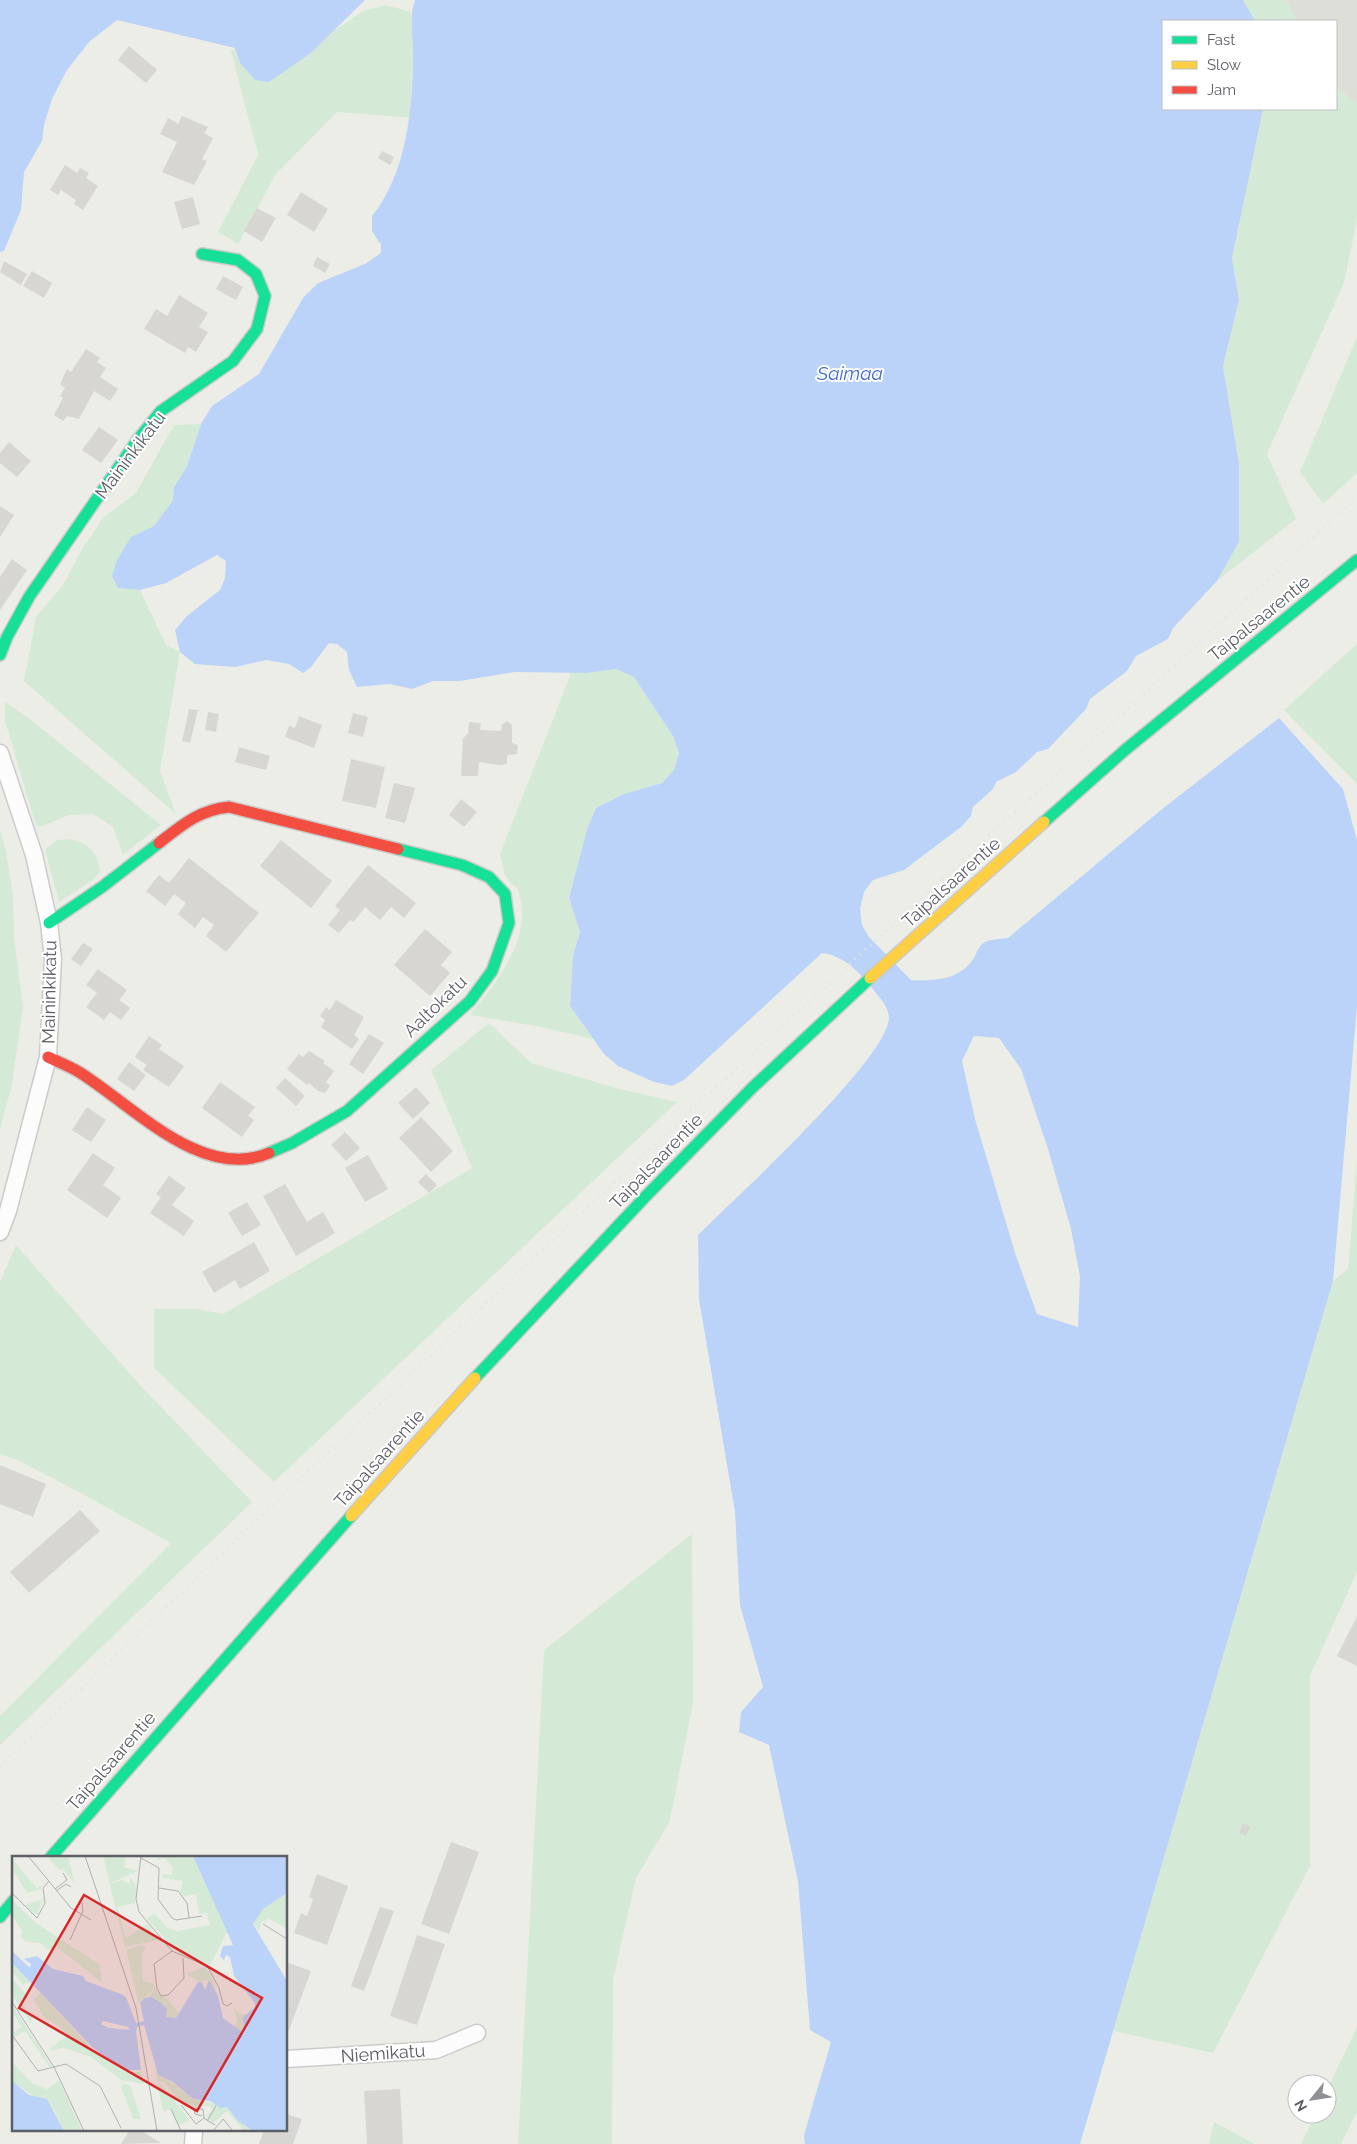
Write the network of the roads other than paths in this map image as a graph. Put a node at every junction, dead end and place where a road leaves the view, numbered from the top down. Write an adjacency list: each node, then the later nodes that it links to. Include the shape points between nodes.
1 (202, 254): 3 (main road, Maininkikatu, via 238,260 256,274 266,296 258,329 232,361 161,411 136,442 29,597)
2 (1357, 560): 8 (main road, Taipalsaarentie, via 1125,750 912,939 752,1088 425,1433)
3 (0, 655)
4 (0, 753): 5 (street, Maininkikatu, via 29,838)
5 (49, 923): 6 (street, Maininkikatu, via 53,959); 6 (main road, Aaltokatu, via 102,887 192,817 211,809 229,807 462,865 489,877 505,894 509,923 492,970 470,1001 347,1111 292,1143 260,1157 230,1159 193,1149 158,1129 79,1072)
6 (48, 1057): 7 (street, Maininkikatu)
7 (0, 1232)
8 (52, 1856)
9 (12, 1902): 10 (main road)
10 (0, 1917)
11 (477, 2033): 12 (street, Niemikatu, via 436,2050)
12 (288, 2059)

